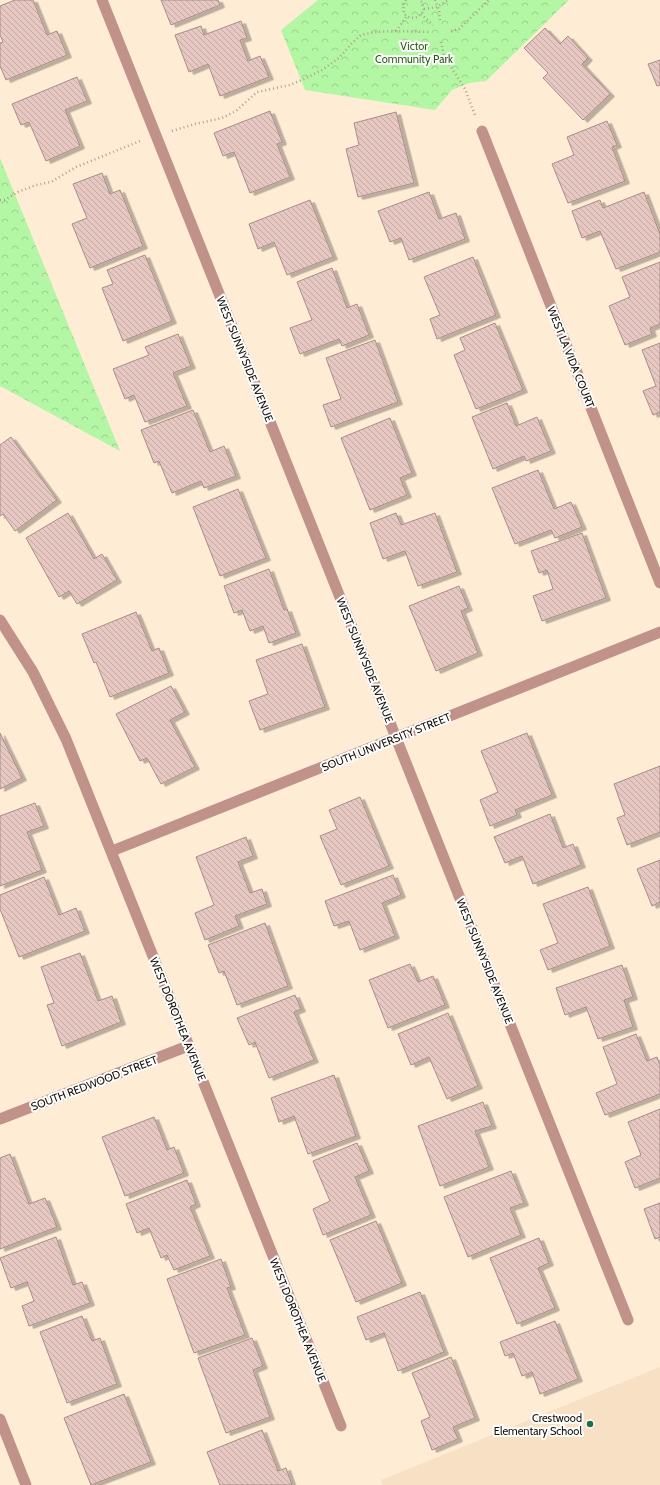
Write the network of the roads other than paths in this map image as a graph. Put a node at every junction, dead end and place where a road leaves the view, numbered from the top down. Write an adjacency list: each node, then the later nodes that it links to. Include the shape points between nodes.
1 (102, 0): 6 (street, WEST SUNNYSIDE AVENUE)
2 (482, 131): 3 (street, WEST LA VIDA COURT)
3 (660, 582)
4 (0, 620): 7 (street, WEST DOROTHEA AVENUE, via 33,672 66,739)
5 (660, 632): 6 (street, SOUTH UNIVERSITY STREET)
6 (396, 738): 7 (street, SOUTH UNIVERSITY STREET); 10 (street, WEST SUNNYSIDE AVENUE)
7 (112, 851): 8 (street, WEST DOROTHEA AVENUE)
8 (188, 1046): 9 (street, SOUTH REDWOOD STREET); 12 (street, WEST DOROTHEA AVENUE)
9 (0, 1119)
10 (628, 1320)
11 (0, 1419): 13 (street)
12 (341, 1426)
13 (26, 1485)

